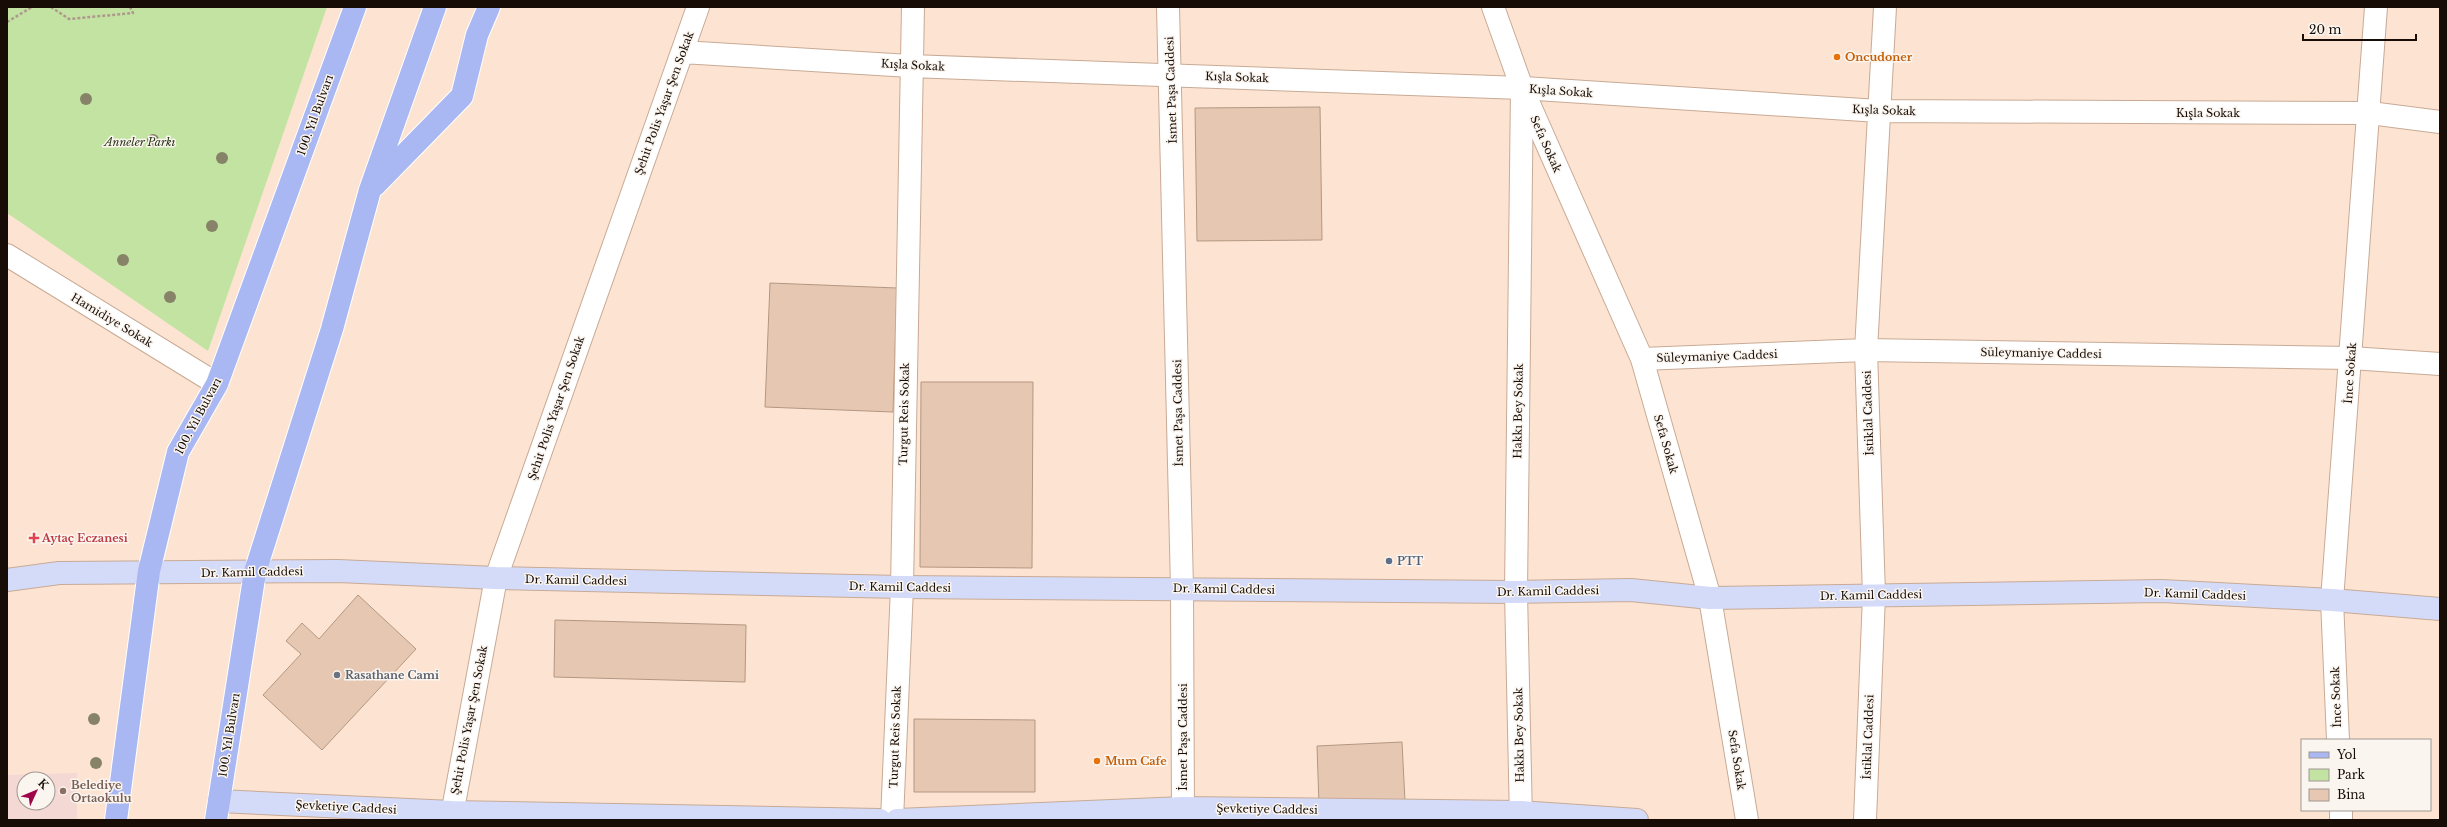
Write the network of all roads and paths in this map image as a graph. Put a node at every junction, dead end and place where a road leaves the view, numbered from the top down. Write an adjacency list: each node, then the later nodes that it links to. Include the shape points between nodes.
1 (32, 7): 13 (path)
2 (51, 7): 3 (path, via 69,19 133,13)
3 (130, 7)
4 (435, 7): 21 (main road, 100. Yıl Bulvarı)
5 (489, 7): 21 (main road, via 477,35 462,96)
6 (698, 7): 14 (street, Şehit Polis Yaşar Şen Sokak)
7 (913, 7): 15 (street, Turgut Reis Sokak)
8 (1168, 7): 16 (street, İsmet Paşa Caddesi)
9 (1493, 7): 17 (street, Hakkı Bey Sokak)
10 (1885, 7): 18 (street, İstiklal Caddesi)
11 (2376, 7): 19 (street, İnce Sokak)
12 (352, 15): 27 (main road, 100. Yıl Bulvarı)
13 (7, 22)
14 (682, 52): 15 (street, Kışla Sokak); 30 (street, Şehit Polis Yaşar Şen Sokak)
15 (910, 66): 16 (street, Kışla Sokak); 32 (street, Turgut Reis Sokak)
16 (1171, 74): 17 (street, Kışla Sokak); 33 (street, İsmet Paşa Caddesi)
17 (1522, 88): 18 (street, Kışla Sokak); 25 (street, Sefa Sokak); 34 (street, Hakkı Bey Sokak)
18 (1879, 111): 19 (street, Kışla Sokak); 23 (street, İstiklal Caddesi)
19 (2370, 113): 20 (street, Kışla Sokak); 24 (street, İnce Sokak)
20 (2440, 122)
21 (370, 190): 29 (main road, 100. Yıl Bulvarı, via 332,329)
22 (7, 255): 27 (street, Hamidiye Sokak)
23 (1866, 350): 24 (street, Süleymaniye Caddesi); 25 (street, Süleymaniye Caddesi); 35 (street, İstiklal Caddesi)
24 (2351, 358): 26 (street, Süleymaniye Caddesi); 37 (street, İnce Sokak)
25 (1642, 359): 36 (street, Sefa Sokak)
26 (2440, 364)
27 (217, 384): 28 (main road, 100. Yıl Bulvarı, via 178,452)
28 (148, 571): 29 (main road, Dr. Kamil Caddesi); 31 (main road, Dr. Kamil Caddesi, via 59,573); 44 (main road, 100. Yıl Bulvarı)
29 (256, 572): 30 (main road, Dr. Kamil Caddesi, via 338,571); 40 (main road, 100. Yıl Bulvarı)
30 (496, 578): 32 (main road, Dr. Kamil Caddesi); 42 (street, Şehit Polis Yaşar Şen Sokak)
31 (7, 580)
32 (902, 587): 33 (main road, Dr. Kamil Caddesi); 46 (street, Turgut Reis Sokak)
33 (1182, 588): 34 (main road, Dr. Kamil Caddesi); 41 (street, İsmet Paşa Caddesi)
34 (1516, 592): 36 (main road, Dr. Kamil Caddesi, via 1631,590); 43 (street, Hakkı Bey Sokak)
35 (1874, 596): 36 (main road, Dr. Kamil Caddesi); 37 (main road, Dr. Kamil Caddesi, via 2162,591); 50 (street, İstiklal Caddesi)
36 (1710, 598): 49 (street, Sefa Sokak)
37 (2332, 600): 38 (main road, Dr. Kamil Caddesi); 39 (street, İnce Sokak)
38 (2440, 610)
39 (2338, 739)
40 (217, 810): 42 (main road, Şevketiye Caddesi)
41 (1183, 814): 43 (main road, Şevketiye Caddesi); 47 (main road, Şevketiye Caddesi)
42 (451, 816): 45 (main road, Şevketiye Caddesi)
43 (1521, 816): 48 (main road, Şevketiye Caddesi)
44 (116, 820)
45 (880, 820)
46 (892, 820)
47 (897, 820)
48 (1637, 820)
49 (1747, 820)
50 (1865, 820)

